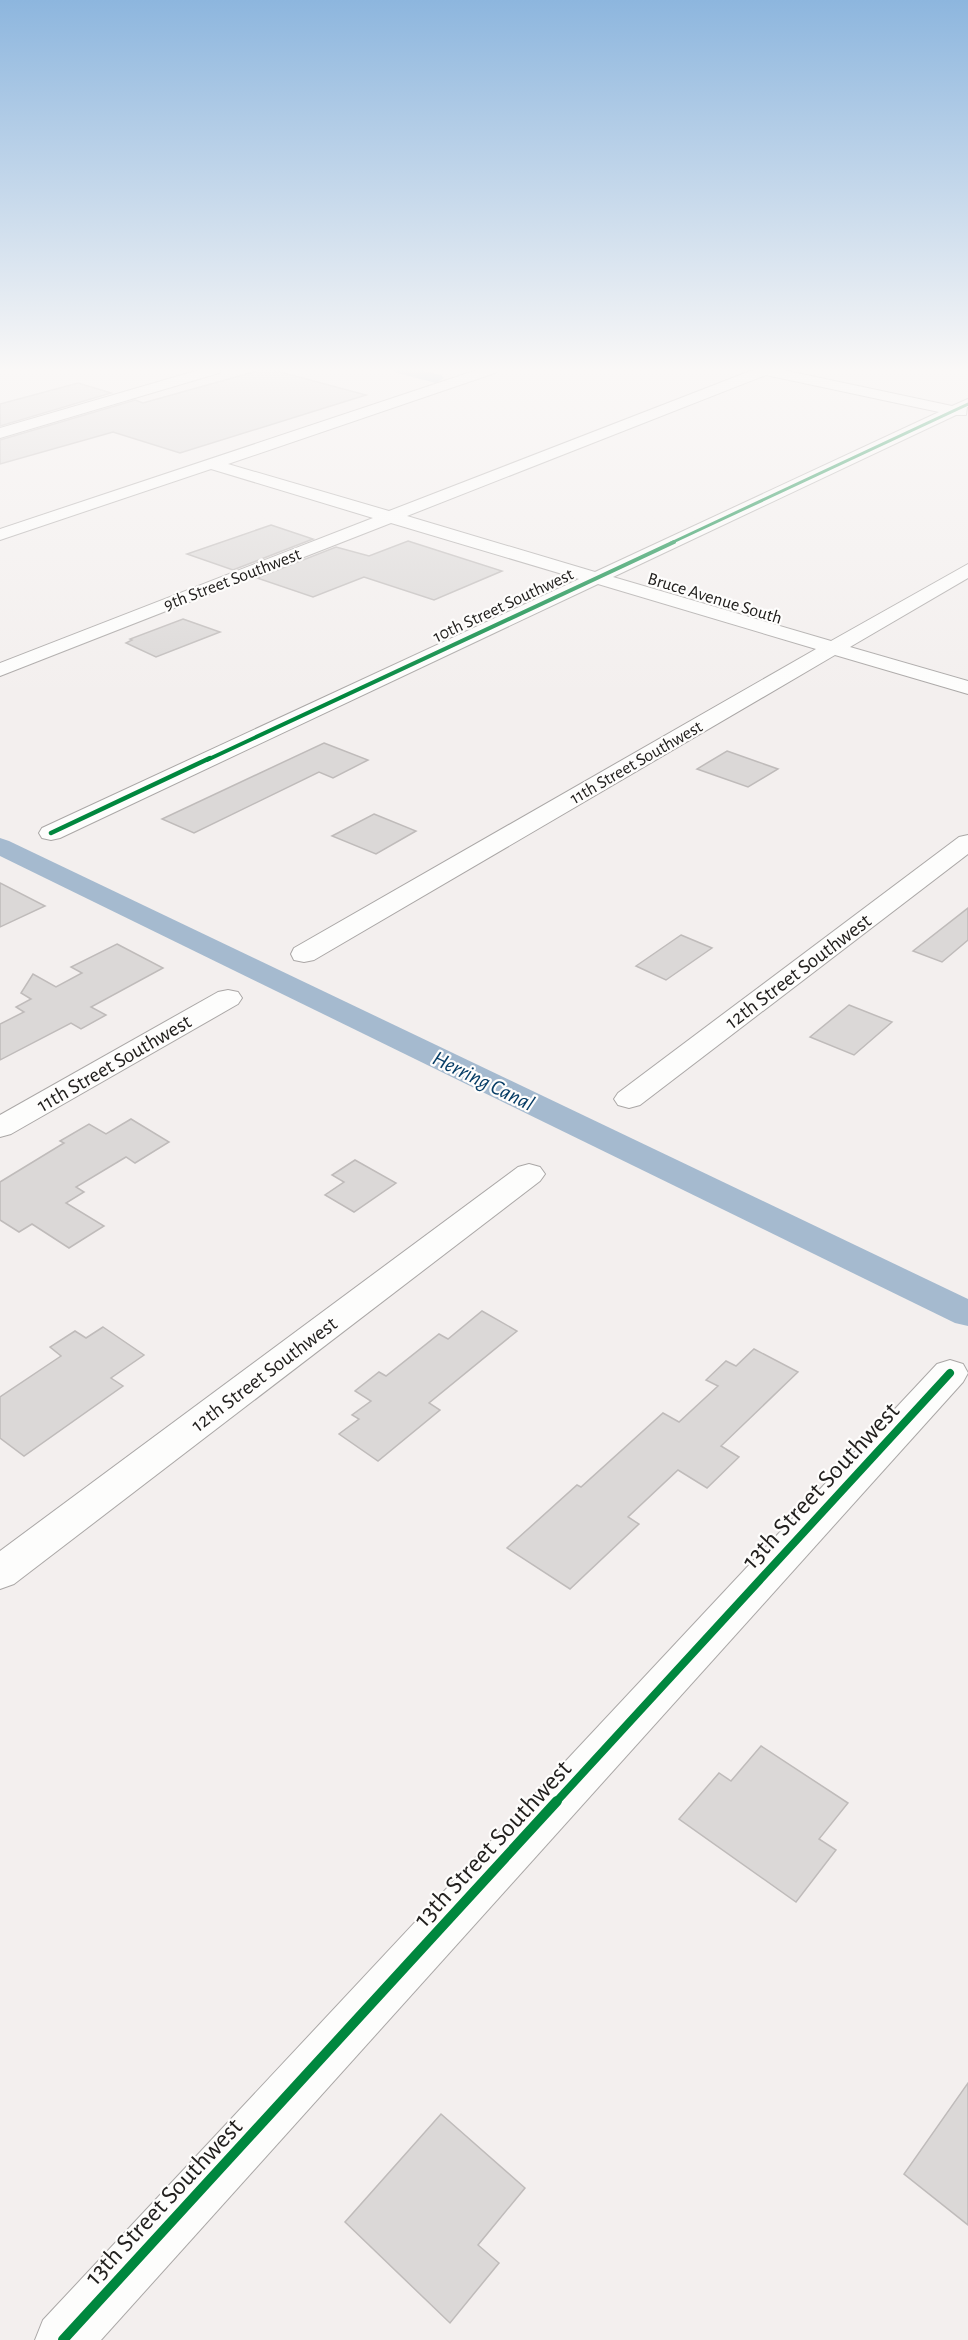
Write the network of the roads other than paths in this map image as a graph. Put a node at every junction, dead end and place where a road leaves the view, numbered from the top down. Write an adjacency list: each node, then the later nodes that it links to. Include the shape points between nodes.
1 (166, 479): 6 (street)
2 (262, 479): 5 (street, Bruce Avenue South)
3 (485, 479): 5 (street, 9th Street Southwest)
4 (811, 479): 8 (street, 10th Street Southwest)
5 (389, 517): 8 (street, Bruce Avenue South); 10 (street, 9th Street Southwest)
6 (0, 535)
7 (968, 570): 9 (street, 11th Street Southwest)
8 (596, 578): 9 (street, Bruce Avenue South); 12 (street, 10th Street Southwest)
9 (832, 648): 11 (street, Bruce Avenue South); 14 (street, 11th Street Southwest)
10 (0, 670)
11 (968, 688)
12 (51, 833)
13 (968, 842): 16 (street, 12th Street Southwest)
14 (304, 954)
15 (228, 998): 17 (street, 11th Street Southwest)
16 (629, 1100)
17 (0, 1128)
18 (529, 1174): 20 (street, 12th Street Southwest)
19 (950, 1373): 21 (street, 13th Street Southwest)
20 (0, 1573)
21 (63, 2340)

